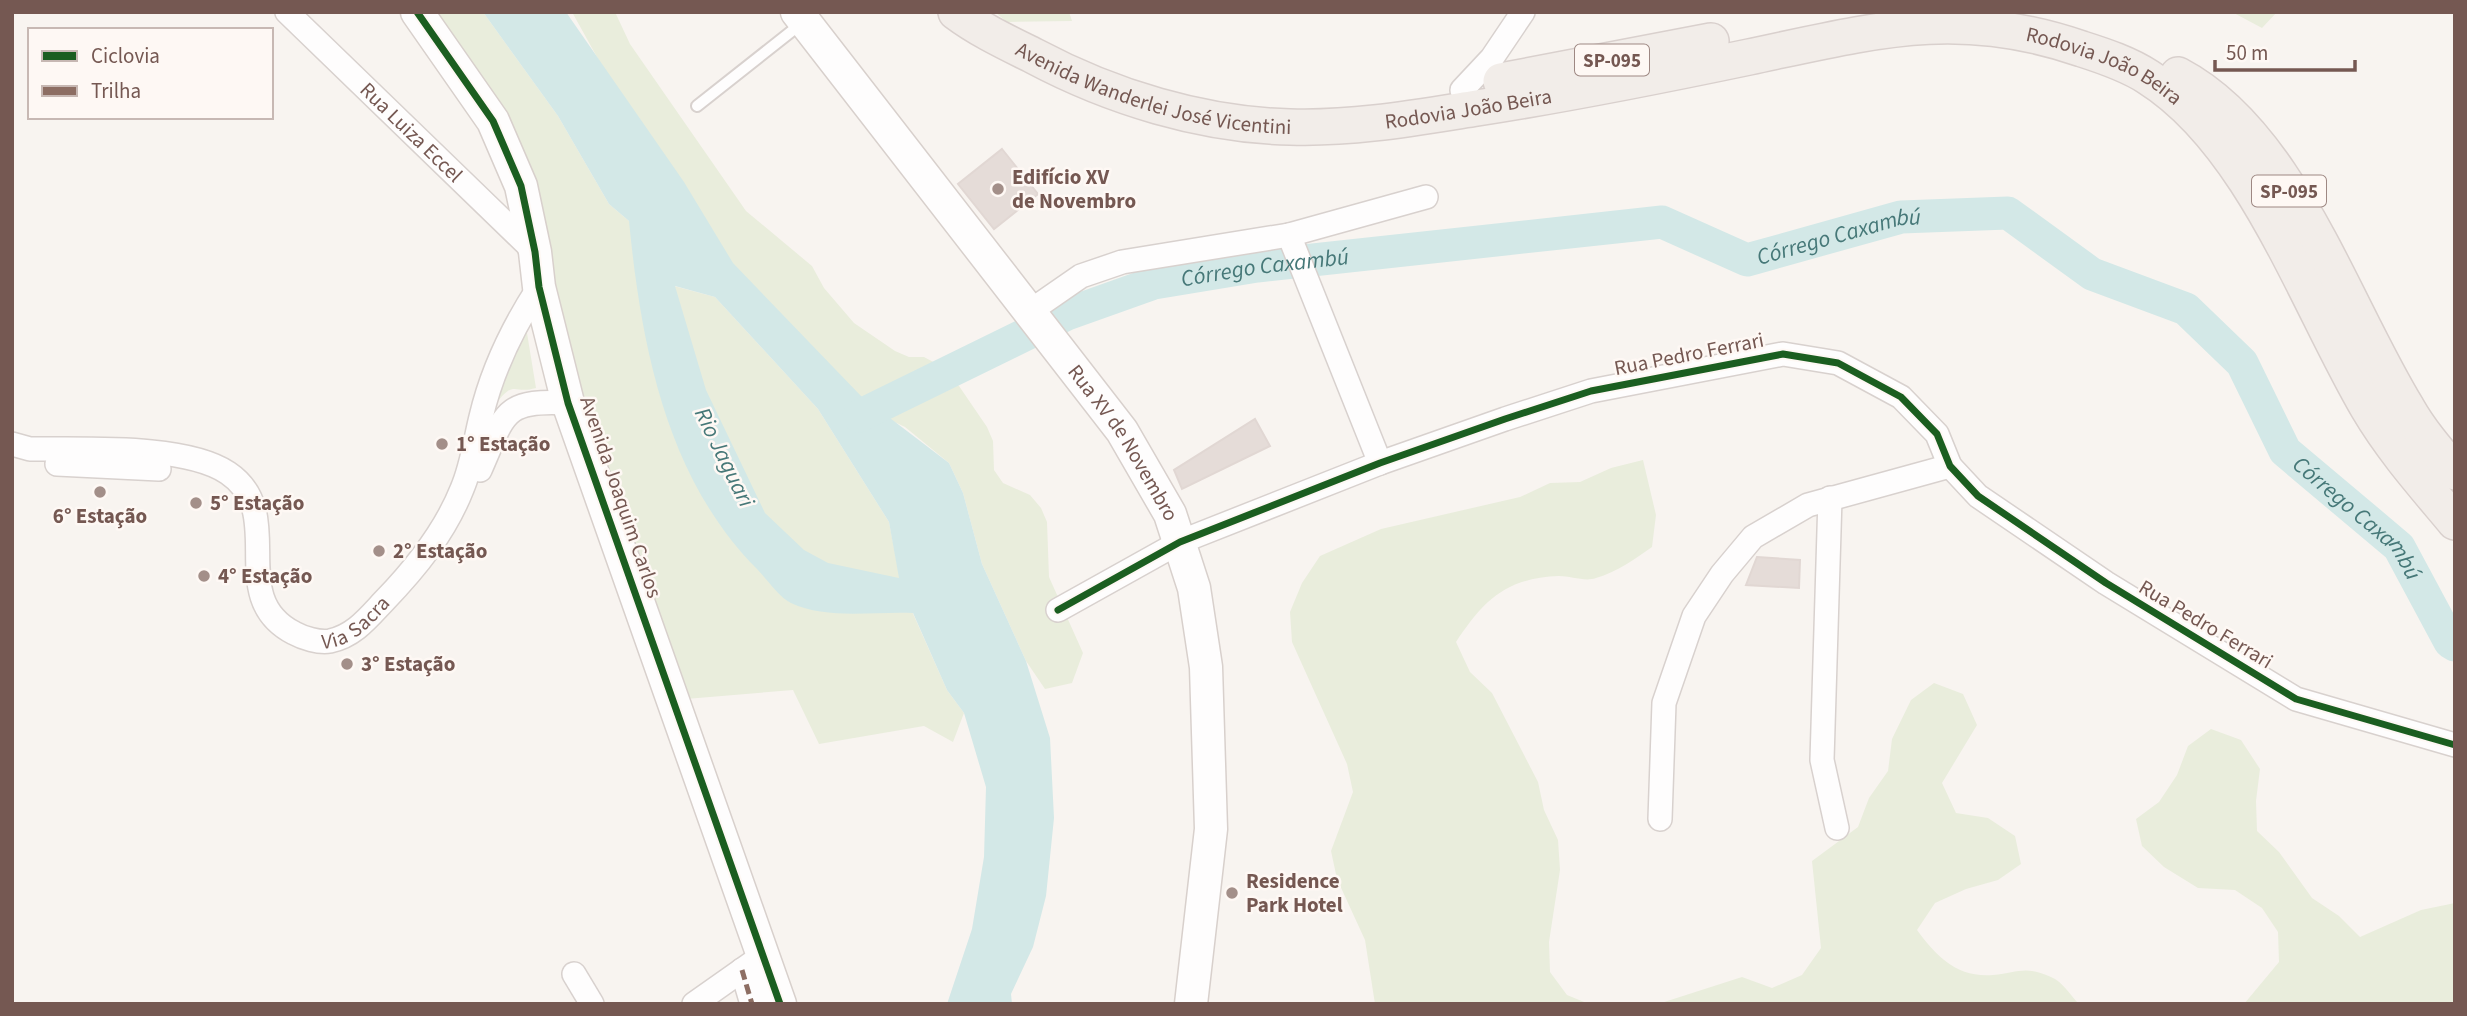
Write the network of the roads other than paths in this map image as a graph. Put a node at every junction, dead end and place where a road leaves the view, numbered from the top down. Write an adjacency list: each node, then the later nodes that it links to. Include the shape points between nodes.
1 (287, 12): 14 (street, Rua Luiza Eccel)
2 (417, 12): 14 (main road, Avenida Joaquim Carlos, via 494,121 521,186)
3 (956, 12): 11 (main road, Avenida Wanderlei José Vicentini / SP-095, via 1060,70 1122,95 1193,115 1286,127)
4 (1000, 12): 9 (main road, Rodovia João Beira / SP-095, via 1112,66 1189,91 1279,104 1358,104)
5 (1523, 12): 9 (street, via 1492,58)
6 (1866, 12): 9 (main road, Rodovia João Beira / SP-095)
7 (2027, 12): 23 (main road, Rodovia João Beira / SP-095, via 2121,45 2187,80 2239,122 2281,177 2407,409)
8 (801, 17): 10 (lane); 16 (main road, Rua XV de Novembro)
9 (1462, 90)
10 (697, 106)
11 (1363, 126): 26 (main road, Rodovia João Beira / SP-095, via 1604,88 1919,24 1988,26 2048,37 2110,58 2148,77 2189,111 2225,150 2274,230 2370,411)
12 (1426, 197): 13 (street)
13 (1291, 241): 16 (street, via 1122,262 1082,276); 21 (street)
14 (535, 252): 15 (main road, Avenida Joaquim Carlos)
15 (539, 287): 17 (main road, Avenida Joaquim Carlos); 24 (street, Via Sacra, via 502,354 481,416)
16 (1036, 321): 27 (main road, Rua XV de Novembro, via 1122,431 1170,514)
17 (568, 403): 24 (street, Via Sacra, via 528,402 513,408); 32 (main road, Avenida Joaquim Carlos)
18 (12, 444): 19 (street, Via Sacra)
19 (69, 457): 20 (street, Via Sacra); 24 (street, Via Sacra, via 194,471 245,500 251,610 277,640 324,654 360,642 407,593 432,560)
20 (12, 458)
21 (1380, 463): 22 (street, Rua Pedro Ferrari, via 1591,391 1783,354 1838,363 1901,397 1937,434); 27 (street, Rua Pedro Ferrari)
22 (1950, 466): 25 (street); 29 (street, Rua Pedro Ferrari, via 1978,496 2016,523 2296,699)
23 (2455, 472)
24 (468, 485)
25 (1830, 498): 30 (street, via 1808,505 1753,537 1693,616 1664,703); 31 (street, via 1822,760)
26 (2455, 522)
27 (1180, 542): 28 (street, Rua Pedro Ferrari); 38 (main road, Rua XV de Novembro, via 1194,588 1206,667 1211,829)
28 (1058, 610)
29 (2455, 745)
30 (1660, 819)
31 (1837, 828)
32 (753, 962): 35 (street); 36 (street); 37 (main road, Avenida Joaquim Carlos)
33 (574, 974): 34 (street)
34 (592, 1004)
35 (694, 1004)
36 (752, 1004)
37 (780, 1004)
38 (1191, 1004)

